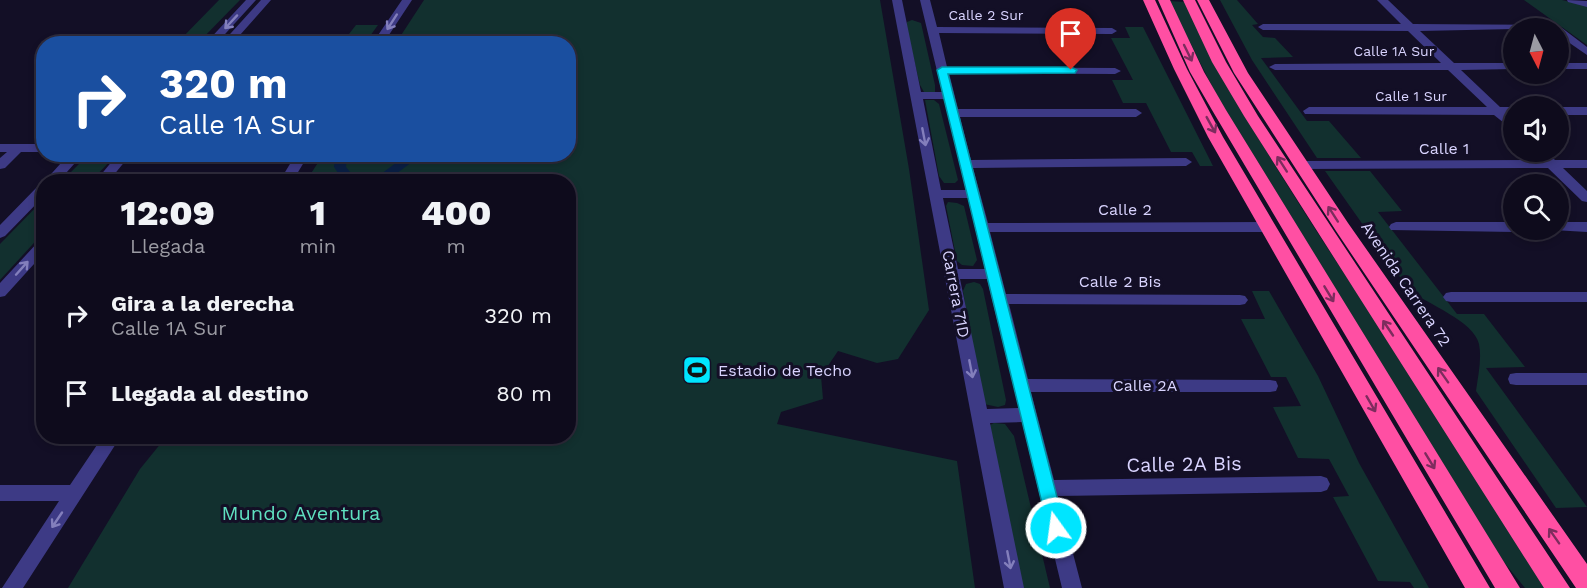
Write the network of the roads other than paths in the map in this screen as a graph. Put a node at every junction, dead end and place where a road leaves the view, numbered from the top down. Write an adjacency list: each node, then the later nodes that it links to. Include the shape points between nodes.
1 (251, 0): 19 (street, one-way to 19)
2 (266, 0): 20 (street)
3 (407, 0): 21 (street, one-way to 21)
4 (897, 0): 13 (street, Carrera 71D)
5 (925, 0): 13 (street, Carrera 71D)
6 (1149, 0): 32 (highway)
7 (1164, 0): 36 (highway, one-way to 36)
8 (1189, 0): 33 (highway)
9 (1203, 0): 24 (highway, Avenida Carrera 72)
10 (1382, 0): 15 (street)
11 (1572, 0): 12 (street)
12 (1587, 4)
13 (915, 17): 17 (street, Carrera 71D); 35 (street, Carrera 71D)
14 (1263, 27): 15 (street)
15 (1410, 27): 16 (street); 26 (street)
16 (1503, 28)
17 (932, 30): 18 (street, Calle 2 Sur); 30 (street, Carrera 71D)
18 (1112, 31)
19 (217, 36)
20 (233, 36)
21 (382, 36)
22 (1569, 38): 23 (street)
23 (1587, 52)
24 (1233, 59): 33 (highway); 55 (highway, Avenida Carrera 72)
25 (1275, 66): 26 (street, Calle 1A Sur)
26 (1450, 66): 27 (street, Calle 1A Sur); 38 (street)
27 (1503, 66)
28 (1569, 66): 29 (street)
29 (1587, 66)
30 (942, 70): 31 (street); 34 (street, Carrera 71D)
31 (1115, 70)
32 (1190, 89): 36 (highway); 64 (highway, one-way to 64)
33 (1235, 89): 97 (highway, one-way to 33)
34 (949, 95): 35 (street); 43 (street, Carrera 71D)
35 (916, 96): 59 (street, Carrera 71D, one-way to 59)
36 (1219, 110): 82 (highway, one-way to 82)
37 (1309, 111): 38 (street, Calle 1 Sur)
38 (1497, 111): 39 (street, Calle 1 Sur); 44 (street)
39 (1503, 111)
40 (1569, 111): 41 (street)
41 (1587, 111)
42 (1136, 112): 43 (street)
43 (953, 113): 52 (street, Carrera 71D)
44 (1503, 117)
45 (0, 148): 46 (street)
46 (18, 148): 47 (street); 54 (street)
47 (36, 148)
48 (69, 162): 57 (street)
49 (118, 162): 58 (street)
50 (1186, 162): 52 (street)
51 (1550, 162): 56 (street)
52 (966, 164): 60 (street, Carrera 71D)
53 (1587, 164): 56 (street, Calle 1)
54 (0, 165)
55 (1301, 165): 56 (street, Calle 1); 91 (highway, Avenida Carrera 72, one-way to 55)
56 (1553, 165): 62 (street)
57 (58, 174)
58 (107, 174)
59 (936, 194): 60 (street); 71 (street, Carrera 71D)
60 (973, 194): 68 (street, Carrera 71D)
61 (36, 197): 69 (street)
62 (1587, 198)
63 (1396, 226): 65 (street)
64 (1267, 227): 68 (street, Calle 2); 86 (highway, one-way to 86)
65 (1503, 227)
66 (1569, 227): 67 (street)
67 (1587, 227)
68 (982, 228): 72 (street, Carrera 71D)
69 (0, 233)
70 (36, 253): 73 (street, one-way to 70)
71 (952, 274): 72 (street); 84 (street, Carrera 71D, one-way to 84)
72 (993, 274): 76 (street, Carrera 71D)
73 (0, 292)
74 (1452, 297): 75 (street)
75 (1587, 297)
76 (1000, 299): 77 (street, Calle 2 Bis); 80 (street, Carrera 71D)
77 (1240, 300)
78 (1516, 379): 79 (street)
79 (1587, 379)
80 (1021, 385): 81 (street, Calle 2A); 83 (street, Carrera 71D)
81 (1270, 386)
82 (1389, 394): 86 (highway); 96 (highway, one-way to 96)
83 (1029, 415): 84 (street); 88 (street, Carrera 71D)
84 (980, 416): 93 (street, Carrera 71D, one-way to 93)
85 (108, 444): 90 (street)
86 (1398, 451): 95 (highway)
87 (1322, 484): 88 (street, Calle 2A Bis)
88 (1047, 488): 94 (street, Carrera 71D)
89 (0, 493): 90 (street)
90 (75, 493): 92 (street, one-way to 92)
91 (1587, 584)
92 (12, 588)
93 (1014, 588)
94 (1071, 588)
95 (1478, 588)
96 (1508, 588)
97 (1558, 588)

